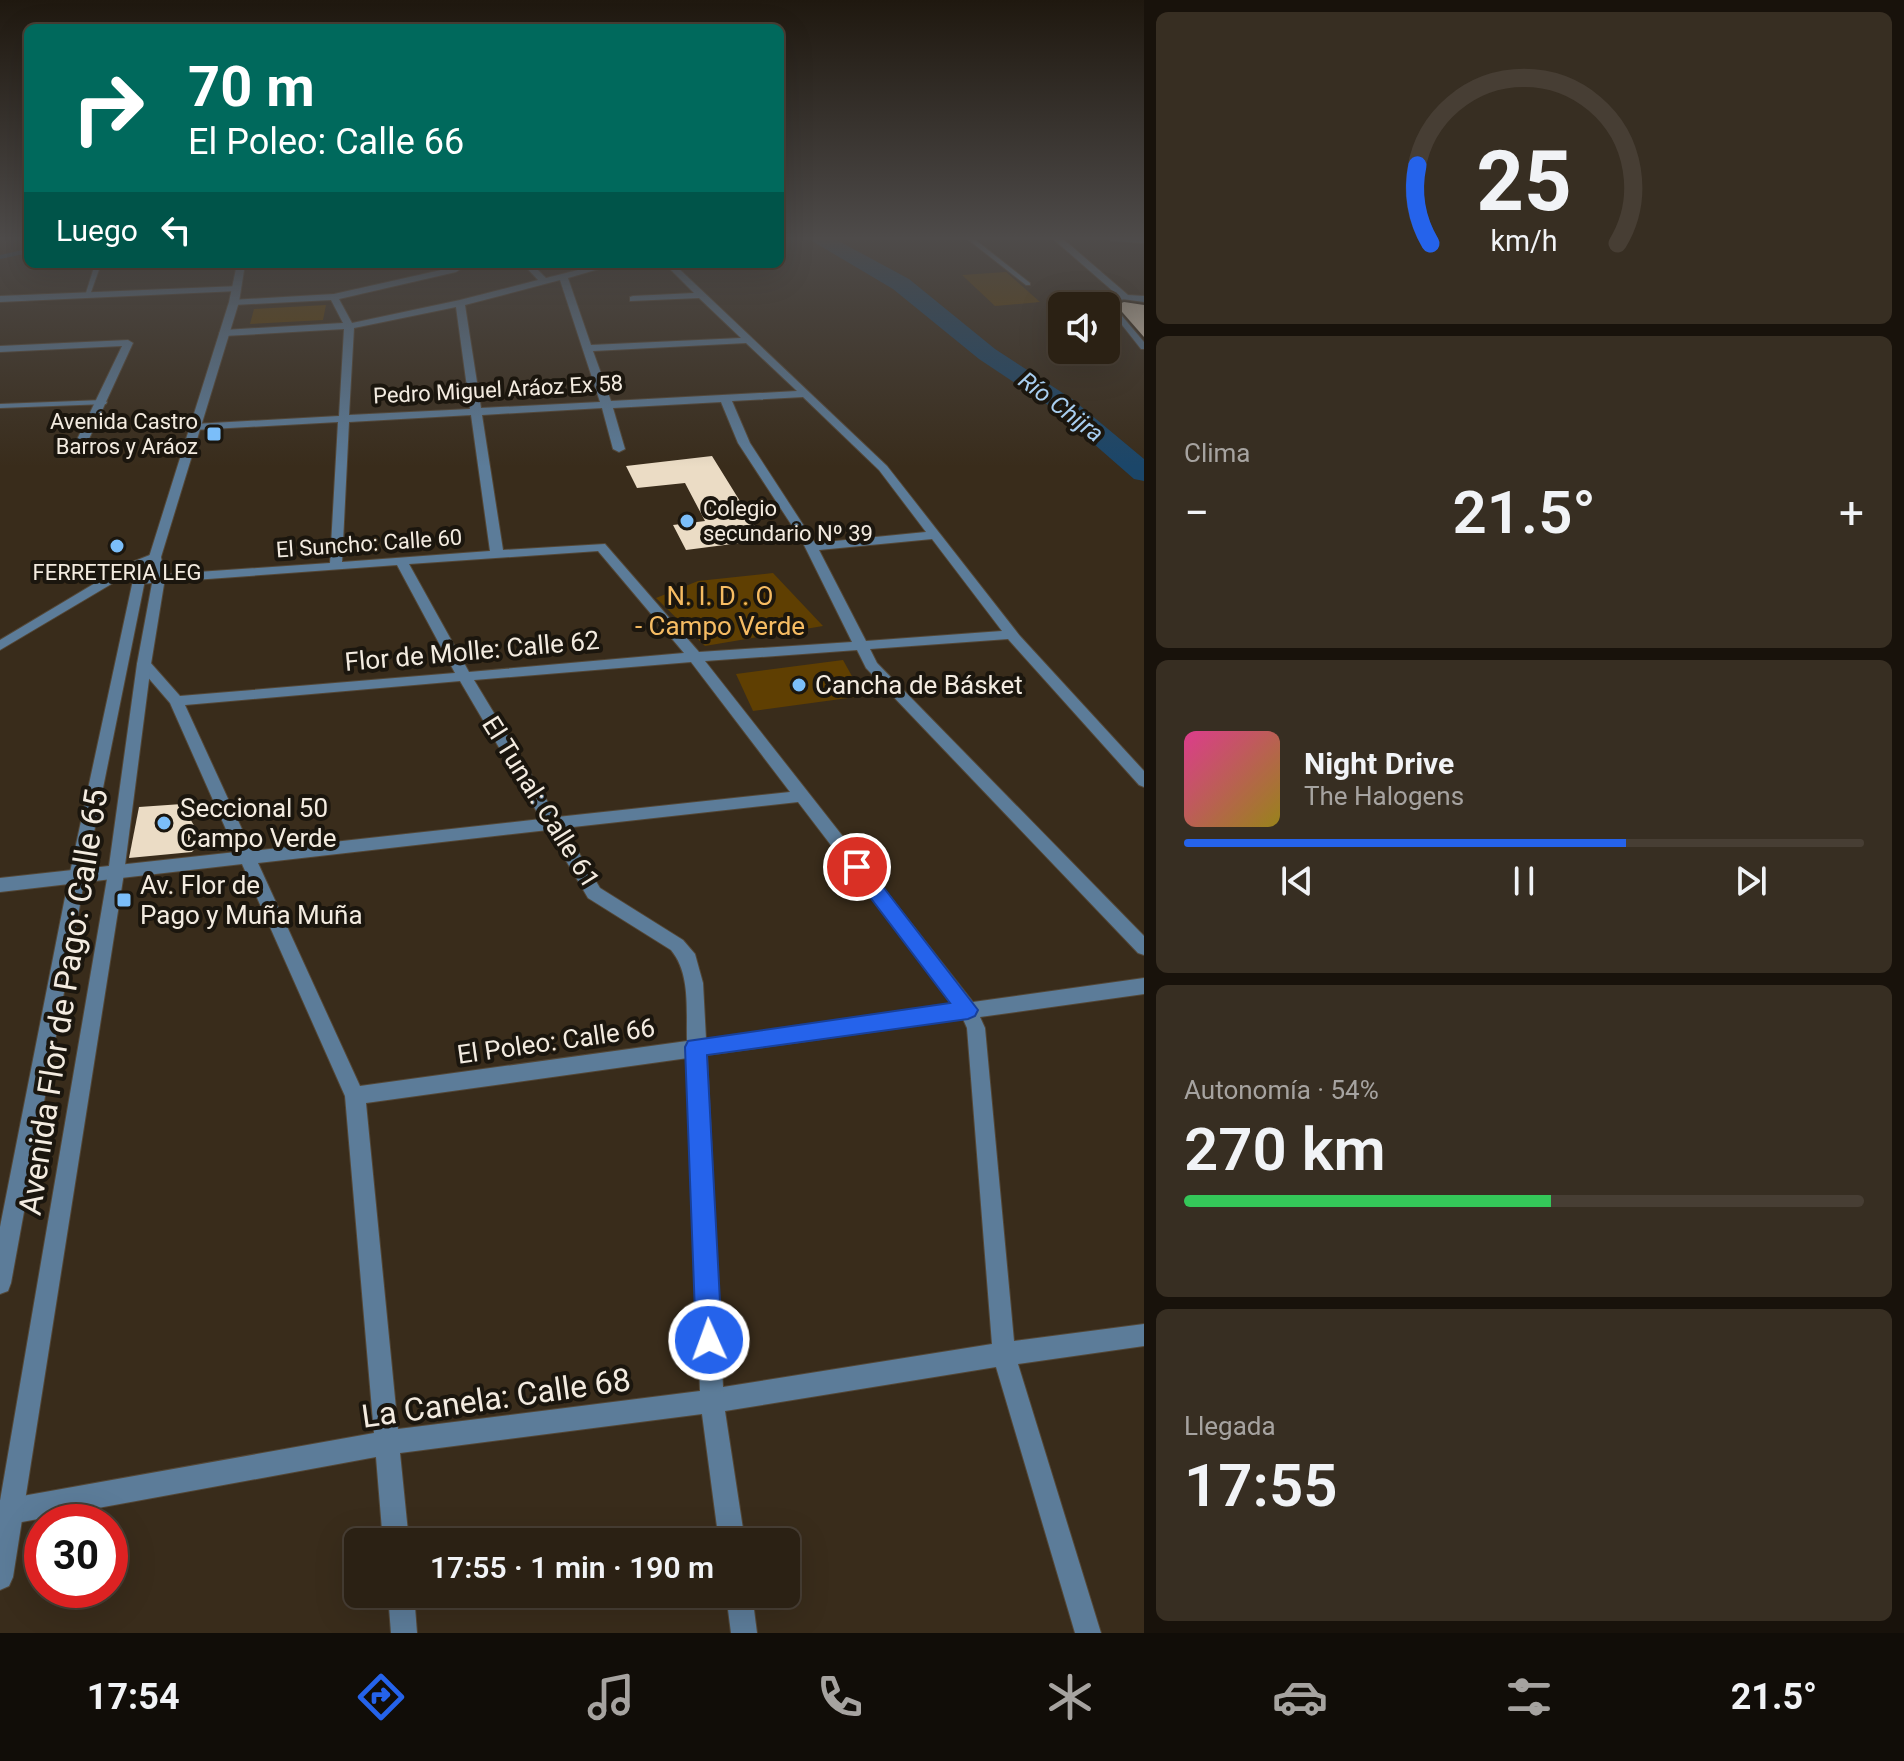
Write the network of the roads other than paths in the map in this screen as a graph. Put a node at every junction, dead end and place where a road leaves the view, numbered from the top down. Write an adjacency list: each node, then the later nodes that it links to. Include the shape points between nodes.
1 (230, 314): 9 (street)
2 (343, 314): 8 (street)
3 (406, 314): 8 (street)
4 (462, 314): 19 (street)
5 (576, 314): 12 (street)
6 (720, 314): 10 (street)
7 (1117, 314): 11 (lane)
8 (349, 326): 9 (street); 20 (street)
9 (224, 333): 21 (street)
10 (749, 340): 12 (street); 14 (street)
11 (1144, 347)
12 (587, 348): 17 (street)
13 (0, 349): 16 (street, via 128,343)
14 (805, 394): 15 (street, Pedro Miguel Aráoz Ex 58); 24 (street, via 883,468)
15 (725, 398): 17 (street, Pedro Miguel Aráoz Ex 58); 25 (street, via 744,443)
16 (103, 402): 18 (lane); 23 (street)
17 (606, 403): 19 (street, Pedro Miguel Aráoz Ex 58); 22 (street)
18 (0, 406)
19 (475, 411): 20 (street, Pedro Miguel Aráoz Ex 58); 26 (street)
20 (345, 417): 21 (street, Pedro Miguel Aráoz Ex 58); 29 (street)
21 (194, 427): 27 (street)
22 (619, 449)
23 (77, 452)
24 (937, 535): 25 (street); 31 (street)
25 (811, 547): 33 (street)
26 (497, 555): 28 (street, El Suncho: Calle 60); 34 (street, El Suncho: Calle 60, via 601,547)
27 (155, 557): 30 (street); 30 (street); 32 (street)
28 (401, 561): 29 (street, El Suncho: Calle 60); 36 (street, El Tunal: Calle 61)
29 (336, 564): 30 (street, El Suncho: Calle 60)
30 (149, 579): 35 (street, Avenida Flor de Pago: Calle 65); 43 (street, Avenida Flor de Pago: Calle 65)
31 (1012, 635): 33 (street, Flor de Molle: Calle 62); 38 (street)
32 (0, 646)
33 (858, 646): 34 (street, Flor de Molle: Calle 62); 45 (street)
34 (695, 657): 36 (street, Flor de Molle: Calle 62); 39 (street)
35 (144, 664): 37 (street); 42 (street, Avenida Flor de Pago: Calle 65)
36 (464, 676): 37 (street, Flor de Molle: Calle 62); 40 (street, El Tunal: Calle 61)
37 (176, 701): 41 (street)
38 (1144, 781)
39 (802, 796): 40 (street); 47 (street)
40 (552, 824): 41 (street); 48 (street, El Tunal: Calle 61, via 594,893 677,945 689,959)
41 (247, 858): 42 (street); 49 (street)
42 (116, 873): 43 (street); 55 (street, Avenida Flor de Pago: Calle 65)
43 (77, 877): 44 (street); 50 (street, Avenida Flor de Pago: Calle 65)
44 (0, 885)
45 (1144, 948)
46 (1144, 986): 47 (street, El Poleo: Calle 66)
47 (968, 1010): 48 (street, El Poleo: Calle 66); 52 (street, via 976,1028)
48 (695, 1047): 49 (street, El Poleo: Calle 66); 53 (street, El Tunal: Calle 61)
49 (355, 1096): 54 (street)
50 (0, 1283)
51 (1144, 1335): 52 (street, La Canela: Calle 68)
52 (1004, 1354): 53 (street, La Canela: Calle 68); 63 (street)
53 (712, 1401): 54 (street, La Canela: Calle 68); 57 (street, El Tunal: Calle 61)
54 (386, 1443): 55 (street, La Canela: Calle 68); 56 (street)
55 (5, 1512): 58 (street, Avenida Flor de Pago: Calle 65)
56 (395, 1528)
57 (730, 1528)
58 (0, 1577)
59 (402, 1608): 61 (street)
60 (741, 1608): 62 (street)
61 (404, 1633)
62 (744, 1633)
63 (1088, 1633)

